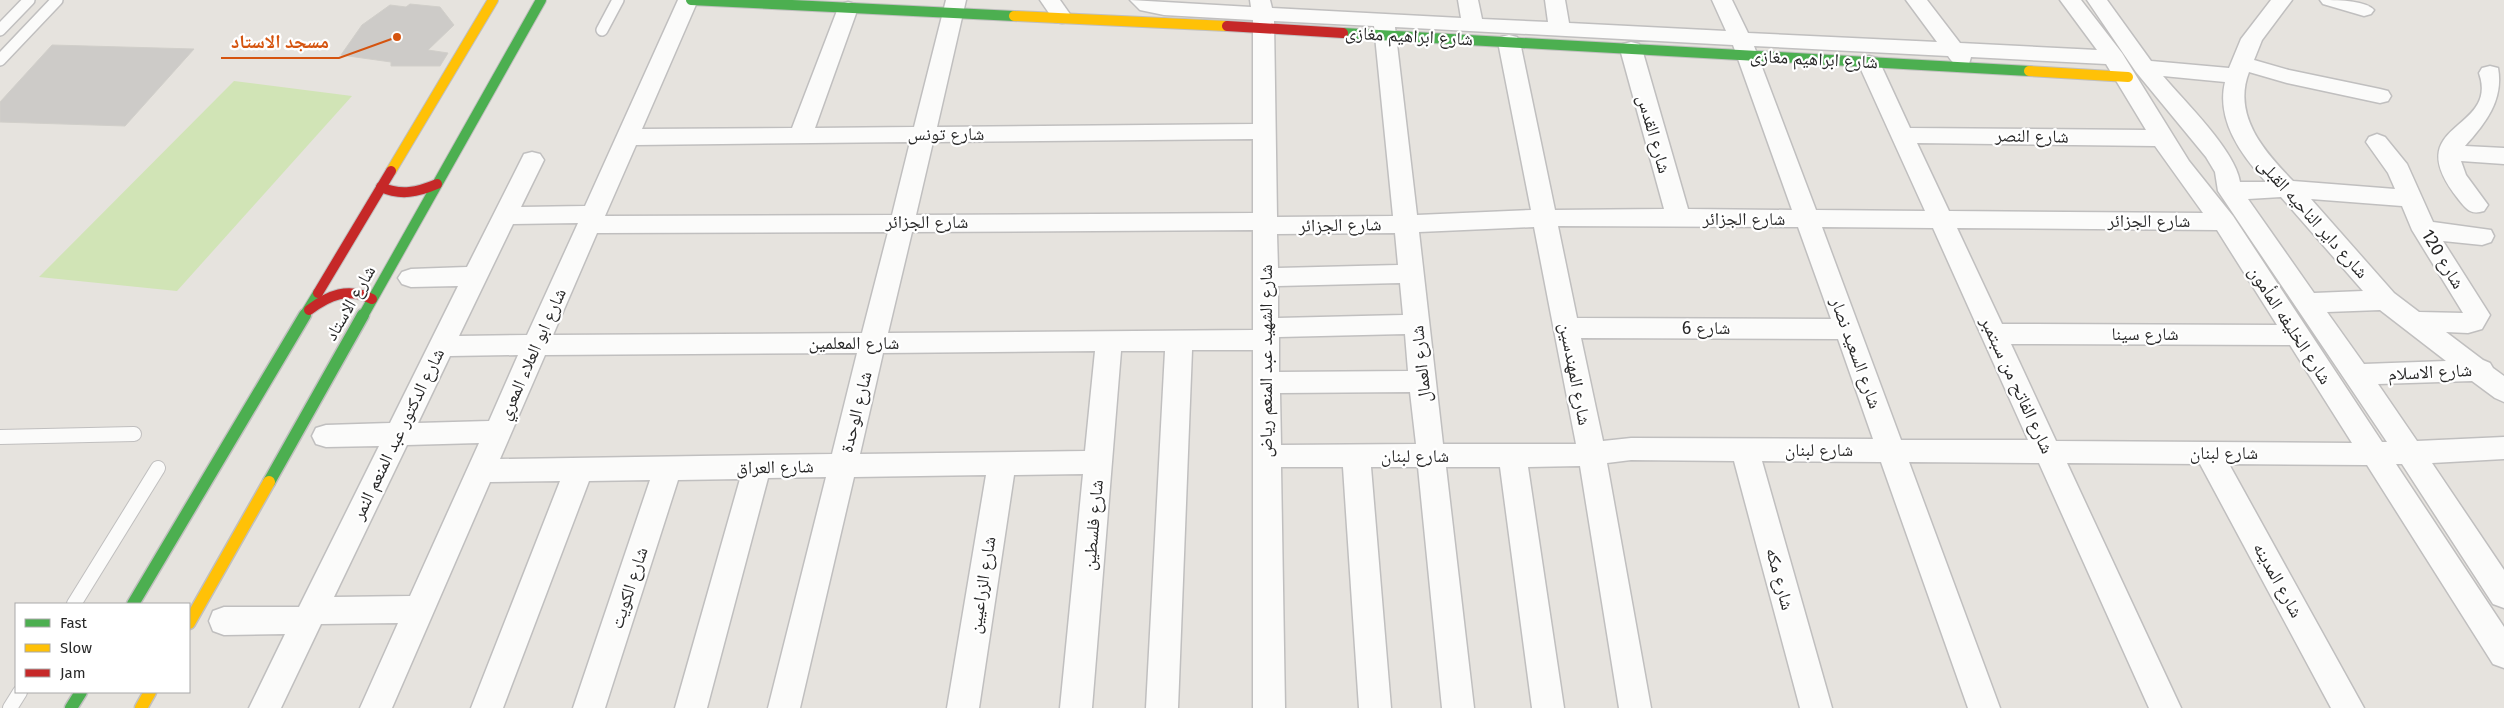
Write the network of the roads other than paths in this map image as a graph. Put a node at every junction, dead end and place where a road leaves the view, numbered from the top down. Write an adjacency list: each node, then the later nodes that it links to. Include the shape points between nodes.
1 (29, 0): 25 (lane)
2 (57, 0): 32 (lane)
3 (492, 0): 51 (main road, شارع الاستاد)
4 (541, 0): 50 (main road, شارع الاستاد)
5 (618, 0): 26 (lane)
6 (689, 0): 19 (main road, شارع ابراهيم مغازى); 43 (street, شارع ابو العلاء المعري)
7 (1050, 0): 21 (street)
8 (1140, 0): 20 (street, شارع ابراهيم مغازى, via 1155,8)
9 (1468, 0): 23 (street)
10 (1555, 0): 24 (street)
11 (1722, 0): 29 (street, شارع السعيد نصار)
12 (1916, 0): 31 (street)
13 (2070, 0): 34 (street, شارع الخليفه المأمون)
14 (2097, 0): 34 (street, شارع الخليفه المأمون)
15 (2282, 0): 36 (street, شارع داير الناحيه القبلى, via 2252,39)
16 (2330, 0): 17 (street)
17 (2366, 5): 27 (street)
18 (954, 7): 19 (main road, شارع ابراهيم مغازى); 21 (main road, شارع ابراهيم مغازى); 40 (street, شارع الوحدة)
19 (848, 8): 41 (street)
20 (1262, 14): 21 (main road, شارع ابراهيم مغازى); 22 (street, شارع ابراهيم مغازى); 39 (street, شارع الشهيد عبد المنعم رياض)
21 (1062, 17)
22 (1378, 19): 23 (street, شارع ابراهيم مغازى); 28 (main road, شارع ابراهيم مغازى); 65 (street, شارع العمال)
23 (1473, 25): 24 (street, شارع ابراهيم مغازى)
24 (1559, 29): 29 (street, شارع ابراهيم مغازى)
25 (0, 30)
26 (602, 30)
27 (2360, 31)
28 (1509, 42): 30 (main road, شارع ابراهيم مغازى); 58 (street, شارع المهندسين)
29 (1745, 47): 30 (main road, شارع ابراهيم مغازى); 31 (street, شارع ابراهيم مغازى); 33 (main road, شارع ابراهيم مغازى); 59 (street, شارع السعيد نصار)
30 (1631, 48): 57 (street, شارع القدس)
31 (1954, 50): 34 (street, شارع ابراهيم مغازى); 35 (street)
32 (0, 60)
33 (1869, 62): 35 (main road, شارع ابراهيم مغازى); 42 (street, شارع الفاتح من سبتمبر)
34 (2128, 67): 35 (main road, شارع ابراهيم مغازى); 36 (street); 45 (street, شارع الخليفه المأمون); 46 (street, شارع الخليفه المأمون)
35 (1969, 68)
36 (2239, 70): 38 (street); 52 (street, شارع داير الناحيه القبلى, via 2233,95 2236,117 2246,140 2263,164)
37 (2490, 73): 47 (street, via 2494,84 2492,103)
38 (2380, 96)
39 (1264, 131): 40 (street, شارع تونس); 64 (street, شارع الشهيد عبد المنعم رياض)
40 (924, 134): 41 (street, شارع تونس); 62 (street, شارع الوحدة)
41 (800, 135): 43 (street, شارع تونس)
42 (1902, 135): 45 (street, شارع النصر); 61 (street, شارع الفاتح من سبتمبر)
43 (628, 136): 60 (street, شارع ابو العلاء المعري)
44 (2377, 142): 54 (street, شارع 120, via 2399,170)
45 (2169, 148): 46 (street, شارع النصر, via 2191,164 2213,160); 63 (street, شارع الخليفه المأمون, via 2197,191)
46 (2216, 152): 53 (street, شارع الخليفه المأمون, via 2227,172)
47 (2448, 153): 48 (street); 55 (street, via 2453,174)
48 (2504, 156)
49 (532, 160): 56 (street, شارع الدكتور عبد المنعم النمر)
50 (437, 184): 51 (main road, via 405,194); 72 (main road, شارع الاستاد)
51 (381, 187): 75 (main road, شارع الاستاد)
52 (2288, 188): 53 (street); 54 (street); 73 (street, شارع داير الناحيه القبلى)
53 (2230, 191): 74 (street, شارع الخليفه المأمون)
54 (2412, 199): 66 (street, شارع 120)
55 (2476, 205)
56 (505, 216): 60 (street, شارع الجزائر); 69 (street, شارع الدكتور عبد المنعم النمر)
57 (1678, 218): 58 (street, شارع الجزائر); 59 (street, شارع الجزائر)
58 (1544, 219): 65 (street, شارع الجزائر); 78 (street, شارع المهندسين)
59 (1807, 219): 61 (street, شارع الجزائر); 79 (street, شارع السعيد نصار)
60 (591, 220): 62 (street, شارع الجزائر); 87 (street, شارع ابو العلاء المعري)
61 (1941, 220): 63 (street, شارع الجزائر); 81 (street, شارع الفاتح من سبتمبر)
62 (902, 222): 64 (street, شارع الجزائر); 85 (street, شارع الوحدة)
63 (2224, 222): 82 (street, شارع الخليفه المأمون)
64 (1265, 224): 65 (street, شارع الجزائر); 70 (street, شارع الشهيد عبد المنعم رياض)
65 (1406, 224): 68 (street, شارع العمال)
66 (2424, 230): 67 (street); 76 (street, شارع 120, via 2477,315 2468,323)
67 (2482, 236)
68 (1412, 274): 70 (street); 77 (street, شارع العمال)
69 (476, 276): 71 (street); 86 (street, شارع الدكتور عبد المنعم النمر)
70 (1265, 277): 80 (street, شارع الشهيد عبد المنعم رياض)
71 (411, 278)
72 (372, 299): 75 (main road, via 366,294 344,292 318,302); 124 (main road, شارع الاستاد)
73 (2385, 300): 74 (street); 76 (street, شارع داير الناحيه القبلى)
74 (2308, 304): 90 (street, شارع الخليفه المأمون)
75 (309, 310): 121 (main road, شارع الاستاد)
76 (2412, 322): 89 (street, شارع داير الناحيه القبلى)
77 (1417, 324): 80 (street); 91 (street, شارع العمال)
78 (1566, 328): 79 (street, شارع 6); 106 (street, شارع المهندسين)
79 (1847, 329): 101 (street, شارع السعيد نصار)
80 (1266, 334): 84 (street, شارع المعلمين); 92 (street, شارع الشهيد عبد المنعم رياض)
81 (1993, 334): 82 (street, شارع سينا); 102 (street, شارع الفاتح من سبتمبر)
82 (2296, 334): 105 (street, شارع الخليفه المأمون)
83 (1110, 341): 84 (street, شارع المعلمين); 85 (street, شارع المعلمين); 111 (street, شارع فلسطين)
84 (1179, 341): 141 (street)
85 (873, 343): 87 (street, شارع المعلمين); 113 (street, شارع الوحدة)
86 (441, 346): 87 (street, شارع المعلمين); 96 (street, شارع الدكتور عبد المنعم النمر)
87 (536, 346): 94 (street, شارع ابو العلاء المعري)
88 (2504, 369): 89 (street, شارع الاسلام)
89 (2476, 370): 90 (street, شارع الاسلام); 93 (street, شارع داير الناحيه القبلى)
90 (2357, 375): 104 (street, شارع الخليفه المأمون)
91 (1423, 381): 92 (street); 109 (street, شارع العمال)
92 (1266, 383): 107 (street, شارع الشهيد عبد المنعم رياض)
93 (2504, 391)
94 (498, 432): 96 (street); 118 (street, شارع ابو العلاء المعري)
95 (134, 434): 98 (lane)
96 (398, 434): 97 (street); 123 (street, شارع الدكتور عبد المنعم النمر)
97 (326, 436)
98 (0, 437)
99 (2504, 448): 104 (street, شارع لبنان)
100 (1745, 449): 101 (street, شارع لبنان); 106 (street, شارع لبنان, via 1614,450); 147 (street, شارع مكه)
101 (1892, 450): 102 (street, شارع لبنان); 148 (street, شارع السعيد نصار)
102 (2047, 452): 103 (street, شارع لبنان); 149 (street, شارع الفاتح من سبتمبر)
103 (2208, 452): 105 (street, شارع لبنان); 150 (street, شارع المدينه)
104 (2410, 453): 105 (street, شارع لبنان); 119 (street, شارع الخليفه المأمون)
105 (2372, 454): 126 (street, شارع الخليفه المأمون)
106 (1592, 455): 110 (street, شارع لبنان); 146 (street, شارع المهندسين)
107 (1267, 456): 108 (street, شارع لبنان); 142 (street, شارع الشهيد عبد المنعم رياض)
108 (1356, 456): 109 (street, شارع لبنان); 143 (street)
109 (1431, 456): 110 (street, شارع لبنان); 144 (street, شارع العمال)
110 (1512, 456): 145 (street)
111 (1098, 462): 112 (street, شارع العراق); 140 (street, شارع فلسطين)
112 (1002, 463): 113 (street, شارع العراق); 139 (street, شارع الزراعيين)
113 (843, 466): 114 (street, شارع العراق); 138 (street, شارع الوحدة)
114 (757, 467): 116 (street, شارع العراق); 137 (street)
115 (158, 468): 120 (lane)
116 (668, 468): 117 (street, شارع العراق); 136 (street, شارع الكويت)
117 (579, 470): 118 (street, شارع العراق); 135 (street)
118 (481, 472): 122 (street, شارع ابو العلاء المعري)
119 (2504, 595)
120 (75, 603)
121 (134, 603)
122 (420, 609): 123 (street); 134 (street, شارع ابو العلاء المعري)
123 (310, 615): 125 (street); 133 (street, شارع الدكتور عبد المنعم النمر)
124 (190, 621)
125 (224, 622)
126 (2504, 654)
127 (19, 693): 130 (lane)
128 (80, 693): 131 (main road)
129 (149, 693): 132 (main road)
130 (10, 708)
131 (72, 708)
132 (141, 708)
133 (265, 708)
134 (376, 708)
135 (487, 708)
136 (589, 708)
137 (690, 708)
138 (784, 708)
139 (963, 708)
140 (1076, 708)
141 (1162, 708)
142 (1269, 708)
143 (1375, 708)
144 (1458, 708)
145 (1548, 708)
146 (1635, 708)
147 (1816, 708)
148 (1984, 708)
149 (2165, 708)
150 (2348, 708)

